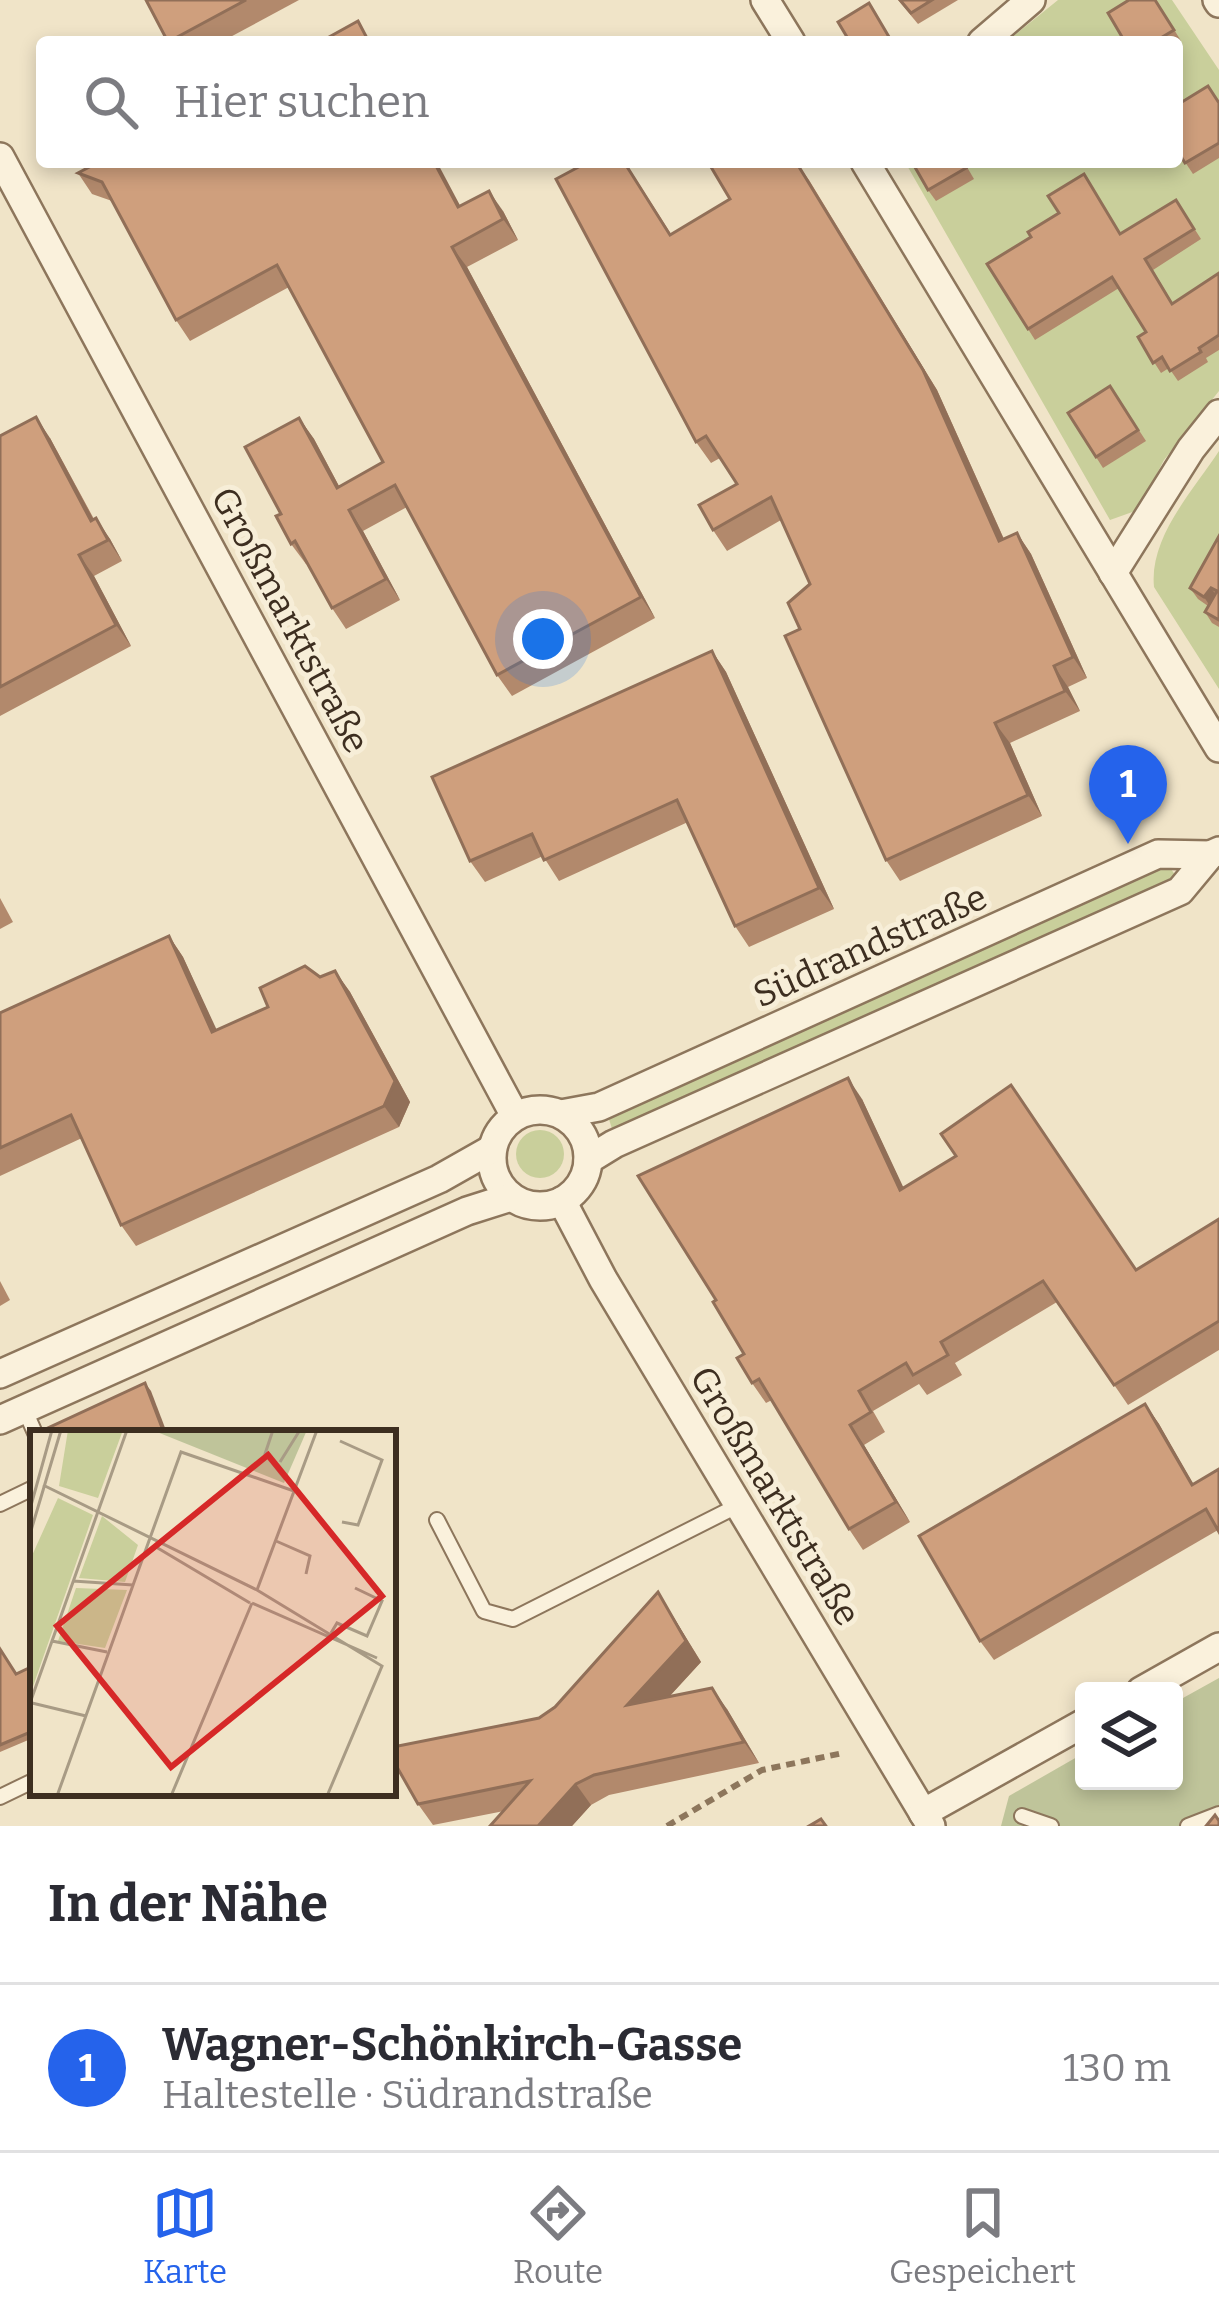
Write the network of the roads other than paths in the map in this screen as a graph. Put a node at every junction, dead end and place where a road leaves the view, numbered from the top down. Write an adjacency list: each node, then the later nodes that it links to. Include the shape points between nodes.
1 (765, 0): 3 (street)
2 (1031, 0): 4 (street)
3 (787, 36)
4 (989, 36)
5 (0, 157): 12 (street, Großmarktstraße)
6 (869, 168): 8 (street)
7 (1219, 414): 8 (street)
8 (1113, 573): 9 (street)
9 (1219, 748)
10 (1214, 853): 11 (street, Südrandstraße, via 1158,854 599,1107); 14 (street, Südrandstraße, via 1180,891)
11 (561, 1114): 12 (street, Südrandstraße, via 537,1109); 14 (street, via 582,1135)
12 (515, 1116): 13 (street)
13 (492, 1149): 15 (street, via 495,1176); 17 (street)
14 (588, 1160): 16 (street, Südrandstraße, via 580,1184)
15 (511, 1197): 16 (street, via 535,1206); 18 (street)
16 (562, 1201): 21 (street, Großmarktstraße)
17 (0, 1374)
18 (20, 1420)
19 (30, 1489): 20 (lane)
20 (0, 1504)
21 (739, 1505): 22 (lane, via 513,1619 484,1611); 30 (street, Großmarktstraße)
22 (437, 1520)
23 (1219, 1647): 24 (street)
24 (1157, 1682)
25 (1075, 1729): 30 (street)
26 (30, 1782): 27 (lane)
27 (0, 1797)
28 (1219, 1814): 32 (lane)
29 (1022, 1816): 31 (lane)
30 (927, 1820)
31 (1051, 1826)
32 (1188, 1826)

